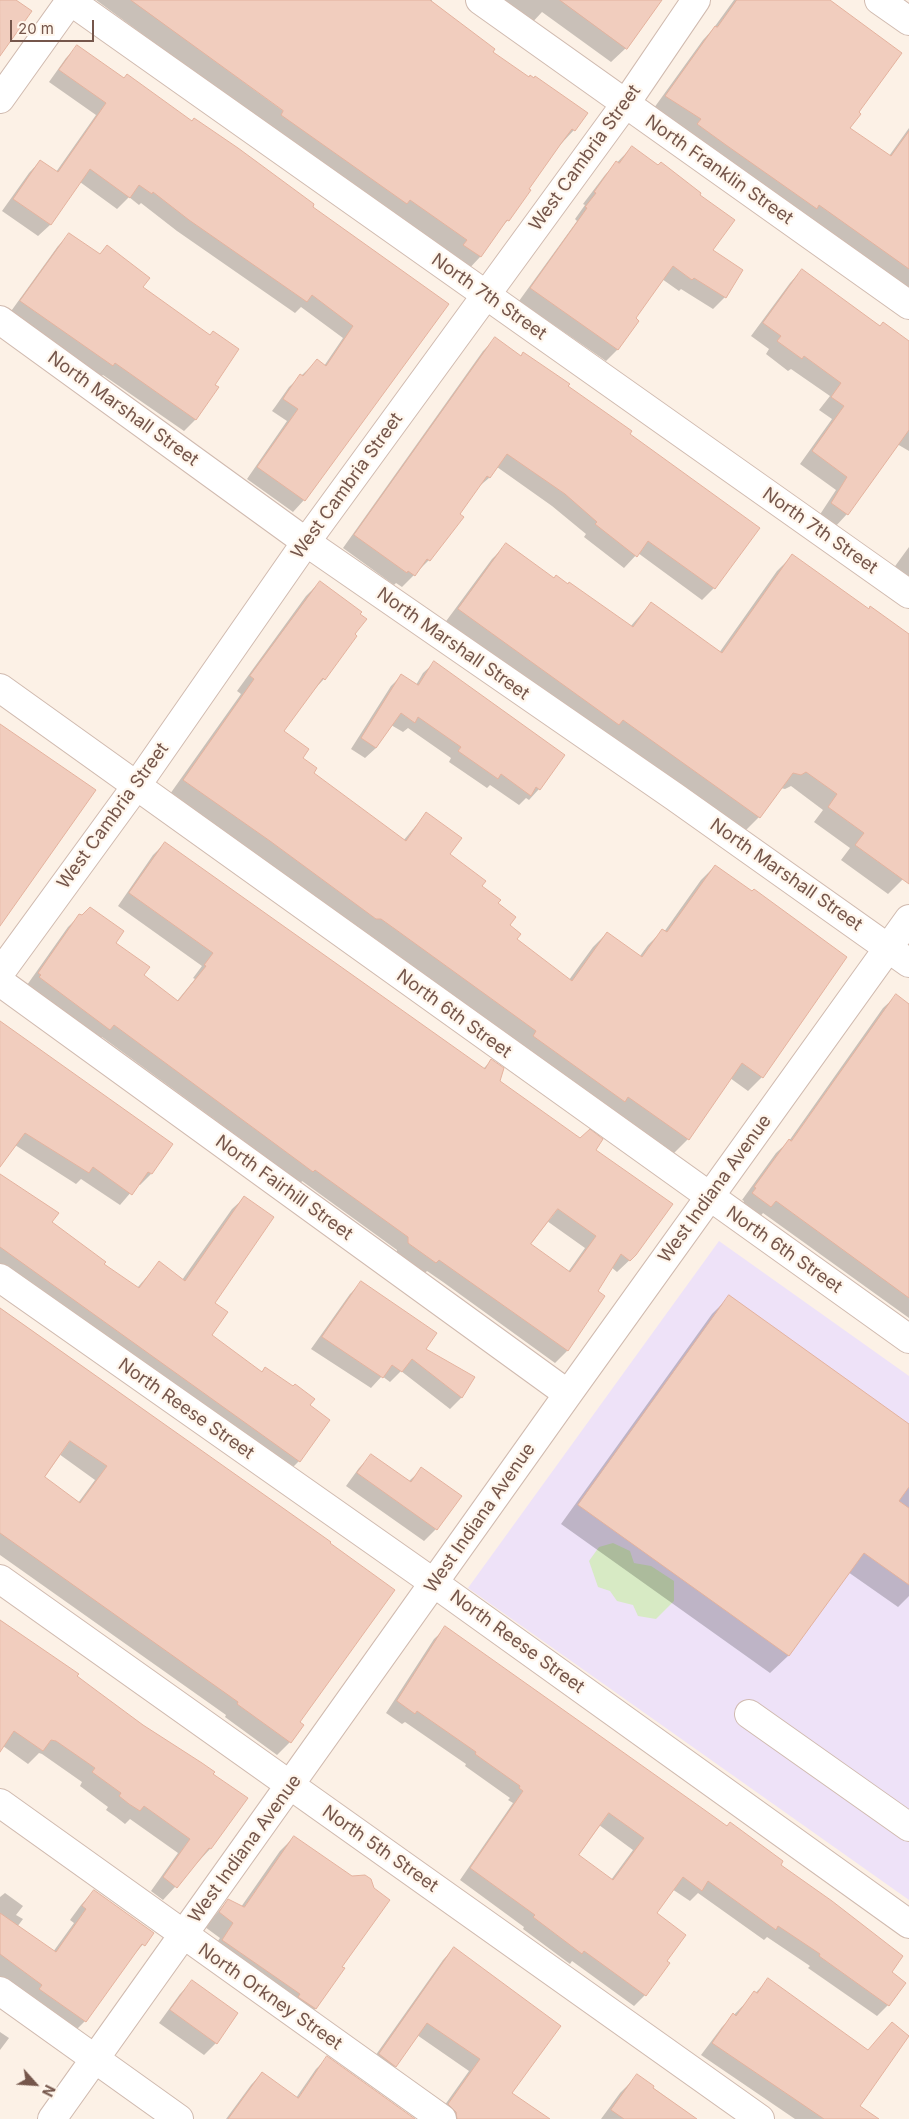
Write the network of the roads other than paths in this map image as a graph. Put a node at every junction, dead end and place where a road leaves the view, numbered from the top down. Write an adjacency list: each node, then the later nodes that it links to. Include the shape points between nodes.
1 (70, 0): 6 (street); 8 (street, North 7th Street)
2 (480, 0): 7 (street, North Franklin Street)
3 (696, 0): 7 (street, West Cambria Street)
4 (880, 0): 5 (street)
5 (909, 21)
6 (0, 99)
7 (626, 103): 8 (street, West Cambria Street); 9 (street, North Franklin Street)
8 (485, 294): 11 (street, West Cambria Street); 12 (street, North 7th Street)
9 (909, 305)
10 (0, 320): 11 (street, North Marshall Street)
11 (306, 542): 14 (street, West Cambria Street); 16 (street, North Marshall Street)
12 (909, 594)
13 (0, 688): 14 (street, North 6th Street)
14 (137, 785): 17 (street, West Cambria Street); 19 (street, North 6th Street)
15 (909, 919): 16 (street, West Indiana Avenue)
16 (899, 955): 19 (street, West Indiana Avenue)
17 (0, 973)
18 (0, 982): 22 (street, North Fairhill Street)
19 (710, 1197): 21 (street, North 6th Street); 22 (street, West Indiana Avenue)
20 (0, 1278): 24 (street, North Reese Street)
21 (909, 1339)
22 (568, 1394): 24 (street, West Indiana Avenue)
23 (0, 1579): 26 (street, North 5th Street)
24 (434, 1583): 26 (street, West Indiana Avenue); 29 (street, North Reese Street)
25 (749, 1714): 28 (street)
26 (291, 1785): 30 (street, West Indiana Avenue); 36 (street, North 5th Street)
27 (0, 1803): 30 (street, North Orkney Street)
28 (909, 1827)
29 (909, 1924)
30 (183, 1935): 32 (street, West Indiana Avenue); 35 (street, North Orkney Street)
31 (0, 1992): 32 (street)
32 (95, 2059): 33 (street, West Indiana Avenue); 34 (street)
33 (52, 2119)
34 (178, 2119)
35 (442, 2119)
36 (760, 2119)

